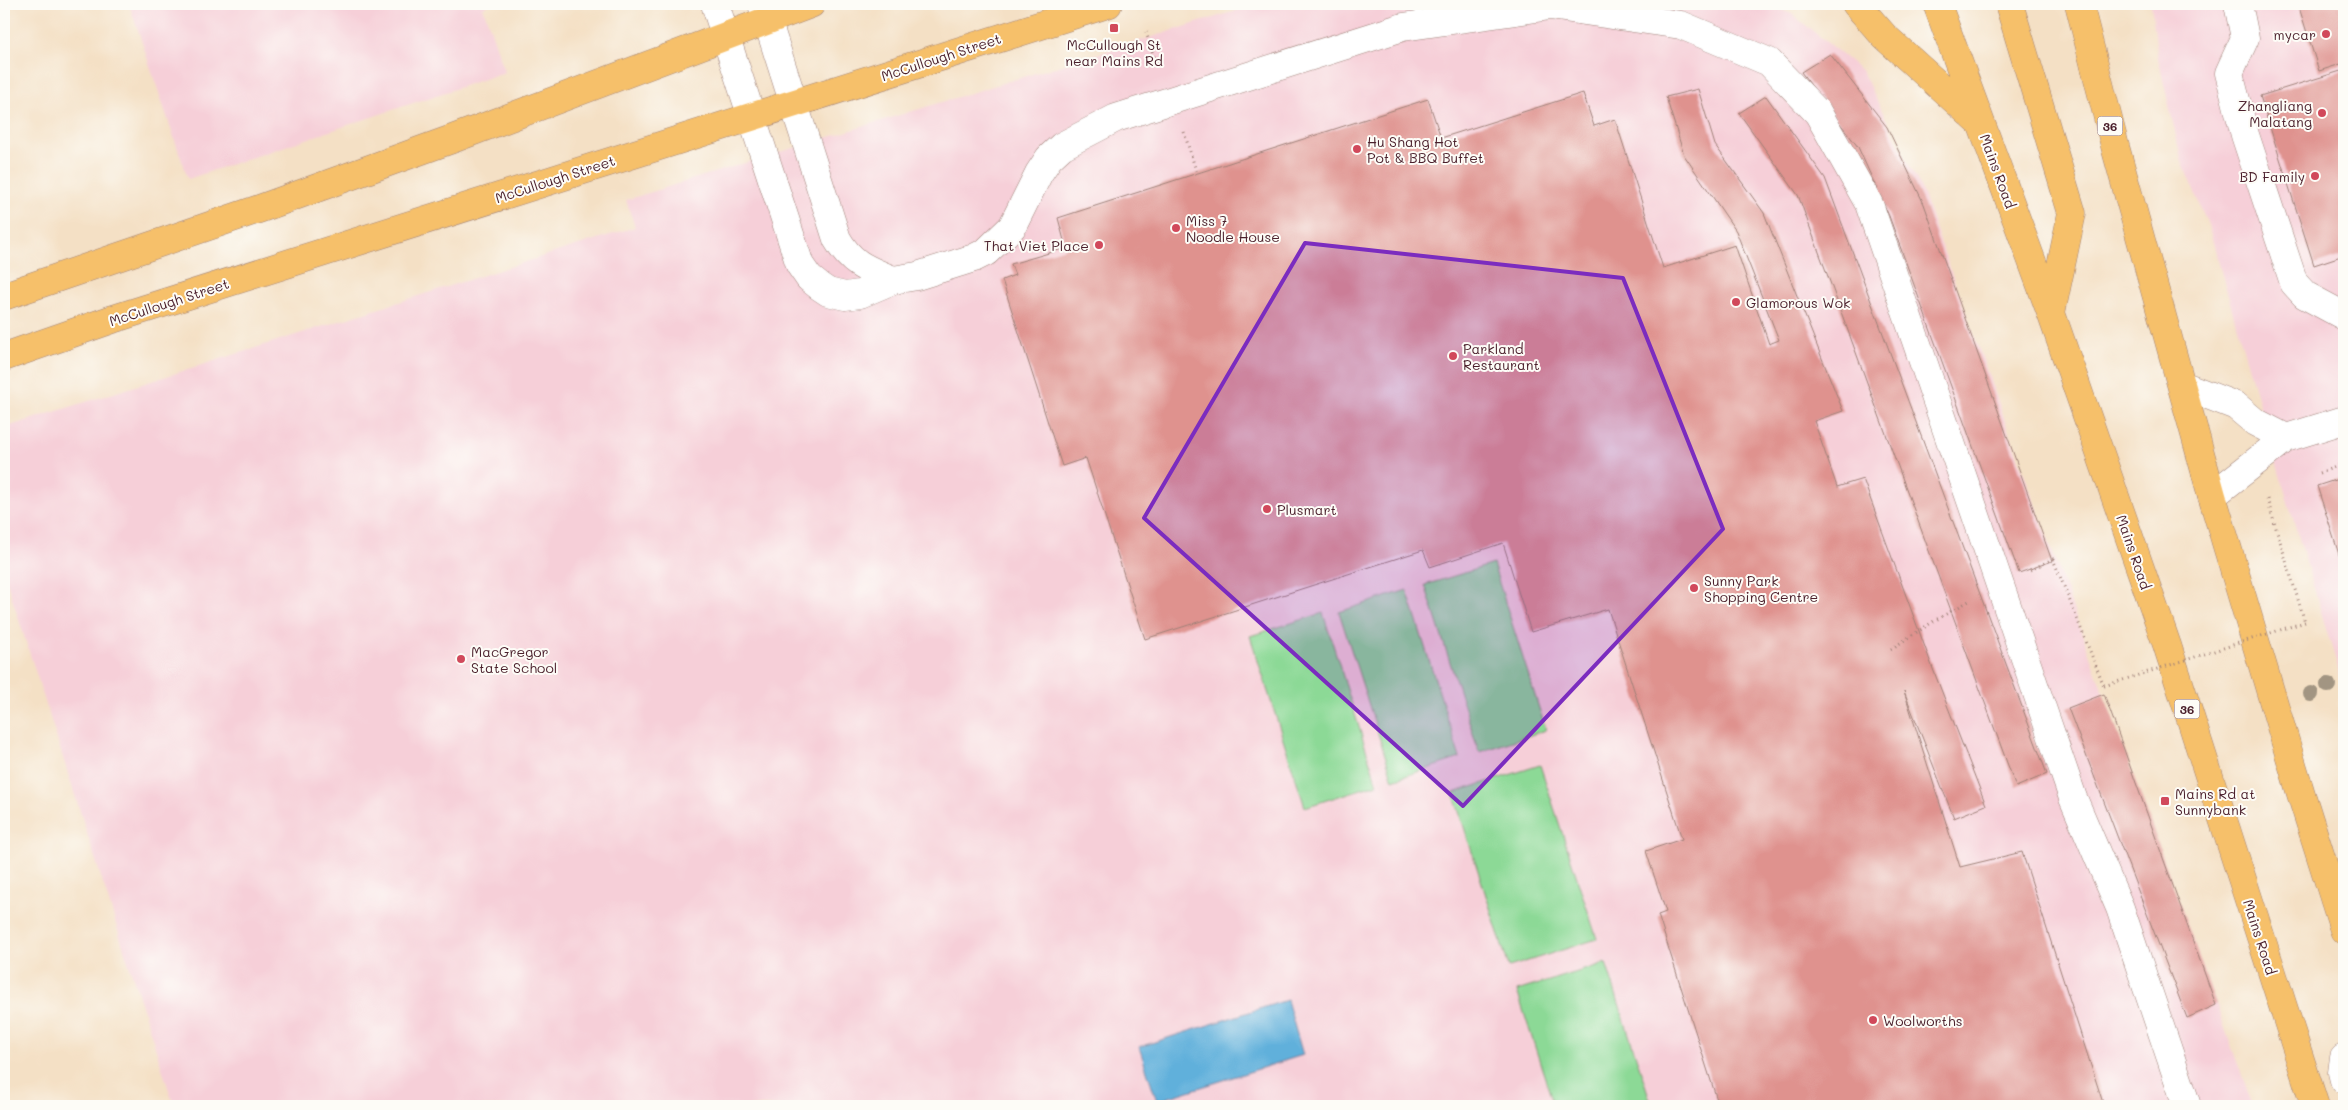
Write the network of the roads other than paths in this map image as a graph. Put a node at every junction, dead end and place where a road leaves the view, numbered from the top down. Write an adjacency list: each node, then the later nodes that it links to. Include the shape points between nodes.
1 (715, 4): 10 (lane)
2 (811, 4): 9 (main road)
3 (1108, 4): 11 (main road, McCullough Street)
4 (1856, 4): 13 (main road, via 1884,36)
5 (1937, 4): 13 (main road, Mains Road / 36)
6 (2009, 4): 16 (main road, via 2072,213)
7 (2079, 4): 19 (main road, 36)
8 (2238, 4): 17 (lane, via 2246,38 2229,73 2245,135 2294,283 2305,295)
9 (764, 12): 10 (main road); 11 (lane)
10 (725, 35): 12 (lane); 15 (main road, via 287,199)
11 (794, 104): 12 (main road, McCullough Street); 14 (lane, via 837,239 850,258 862,267)
12 (752, 118): 14 (lane, via 794,252 809,278 828,292 844,296 860,294); 18 (main road, McCullough Street, via 113,319)
13 (1980, 122): 16 (main road, Mains Road / 36)
14 (893, 280): 26 (lane, via 918,276 986,252 1012,227 1049,158 1062,146 1084,134 1133,113 1403,27 1550,6 1681,25 1769,62 1818,113 1869,204 2074,798 2120,908)
15 (4, 296)
16 (2051, 314): 27 (main road, Mains Road / 36, via 2167,645)
17 (2344, 316)
18 (4, 357)
19 (2182, 385): 21 (lane, via 2236,406 2255,422); 22 (main road, 36)
20 (2344, 420): 21 (lane)
21 (2286, 438): 22 (lane)
22 (2212, 496): 23 (main road, 36)
23 (2344, 930)
24 (2344, 1058): 25 (lane)
25 (2344, 1080)
26 (2187, 1106)
27 (2315, 1106)

